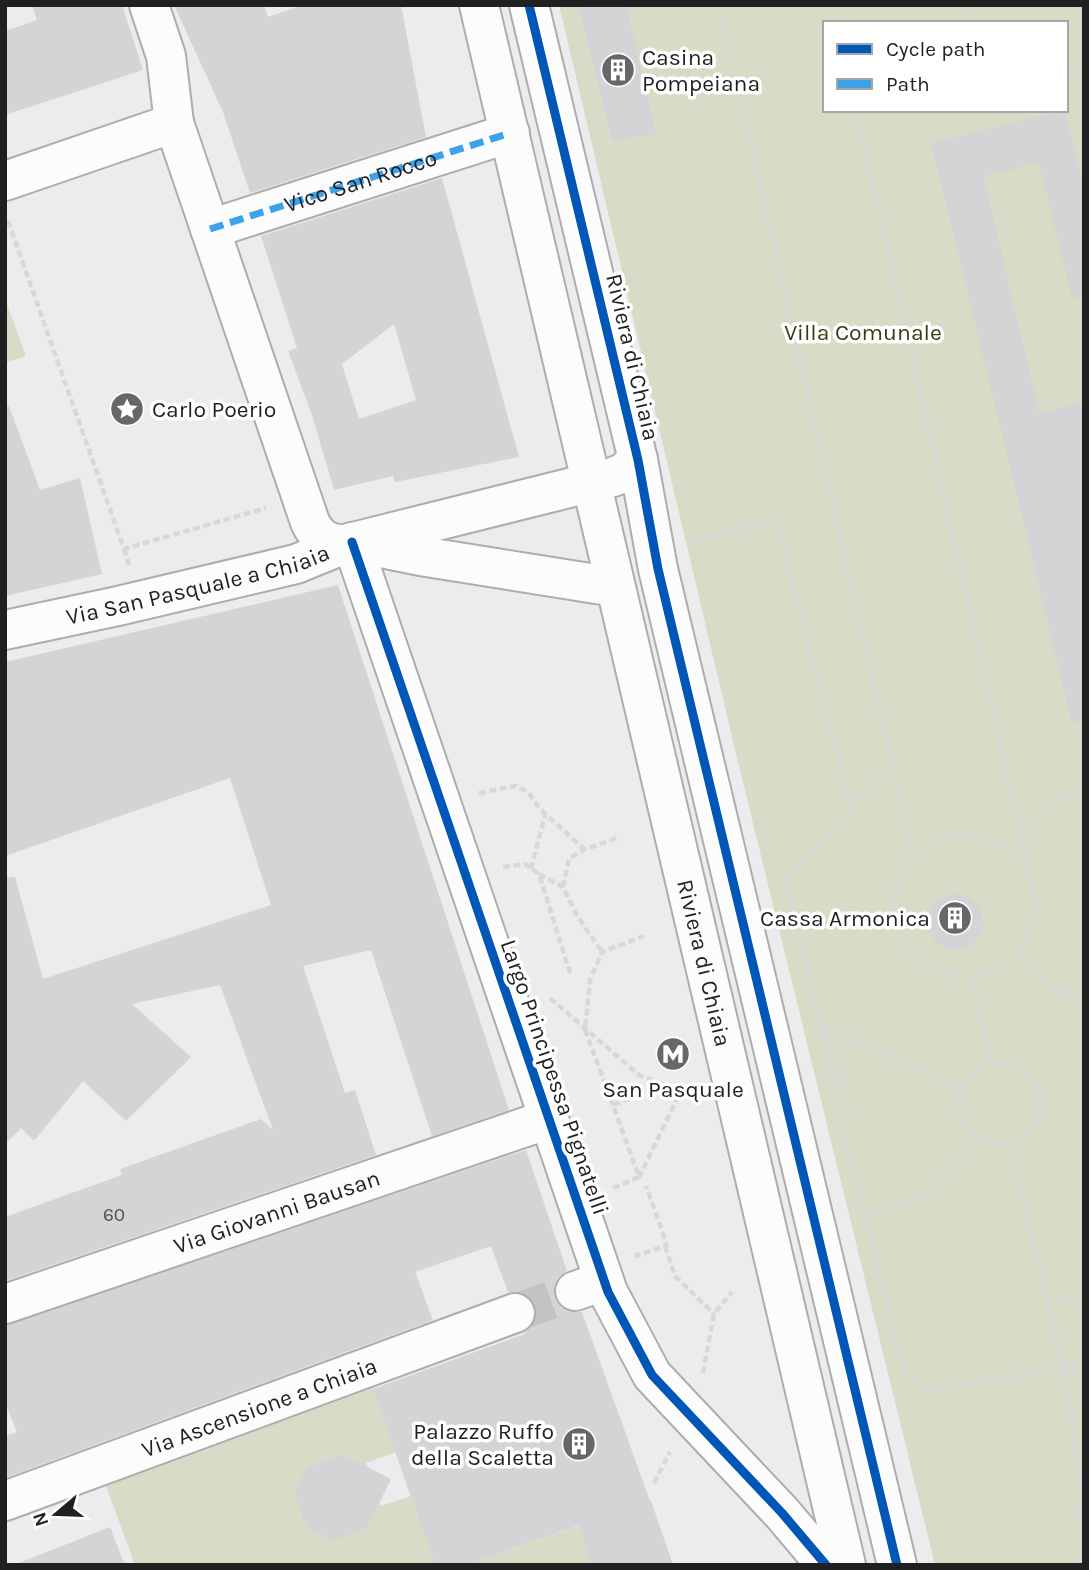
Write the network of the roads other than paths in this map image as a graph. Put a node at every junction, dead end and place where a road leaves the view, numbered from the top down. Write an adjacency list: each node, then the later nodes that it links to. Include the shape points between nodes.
1 (149, 5): 4 (street, via 166,56)
2 (480, 5): 5 (street, Riviera di Chiaia)
3 (529, 5): 8 (street, Riviera di Chiaia)
4 (174, 123): 6 (street); 7 (street)
5 (510, 133): 7 (street, Vico San Rocco); 9 (street, Riviera di Chiaia)
6 (5, 181)
7 (210, 229): 10 (street, via 310,522 321,538)
8 (638, 460): 9 (street, Riviera di Chiaia, via 618,476); 19 (street, Riviera di Chiaia, via 658,569)
9 (592, 484): 10 (street, Via San Pasquale a Chiaia); 11 (street, Riviera di Chiaia)
10 (349, 543): 11 (street); 12 (street, Via San Pasquale a Chiaia, via 286,567); 13 (street, Largo Principessa Pignatelli, via 467,929)
11 (615, 587): 18 (street, Riviera di Chiaia)
12 (5, 630)
13 (549, 1119): 14 (street, Via Giovanni Bausan); 17 (street, Largo Principessa Pignatelli, via 589,1286 652,1376)
14 (5, 1304)
15 (515, 1313): 16 (street, Via Ascensione a Chiaia)
16 (5, 1501)
17 (826, 1565)
18 (846, 1565)
19 (897, 1565)

